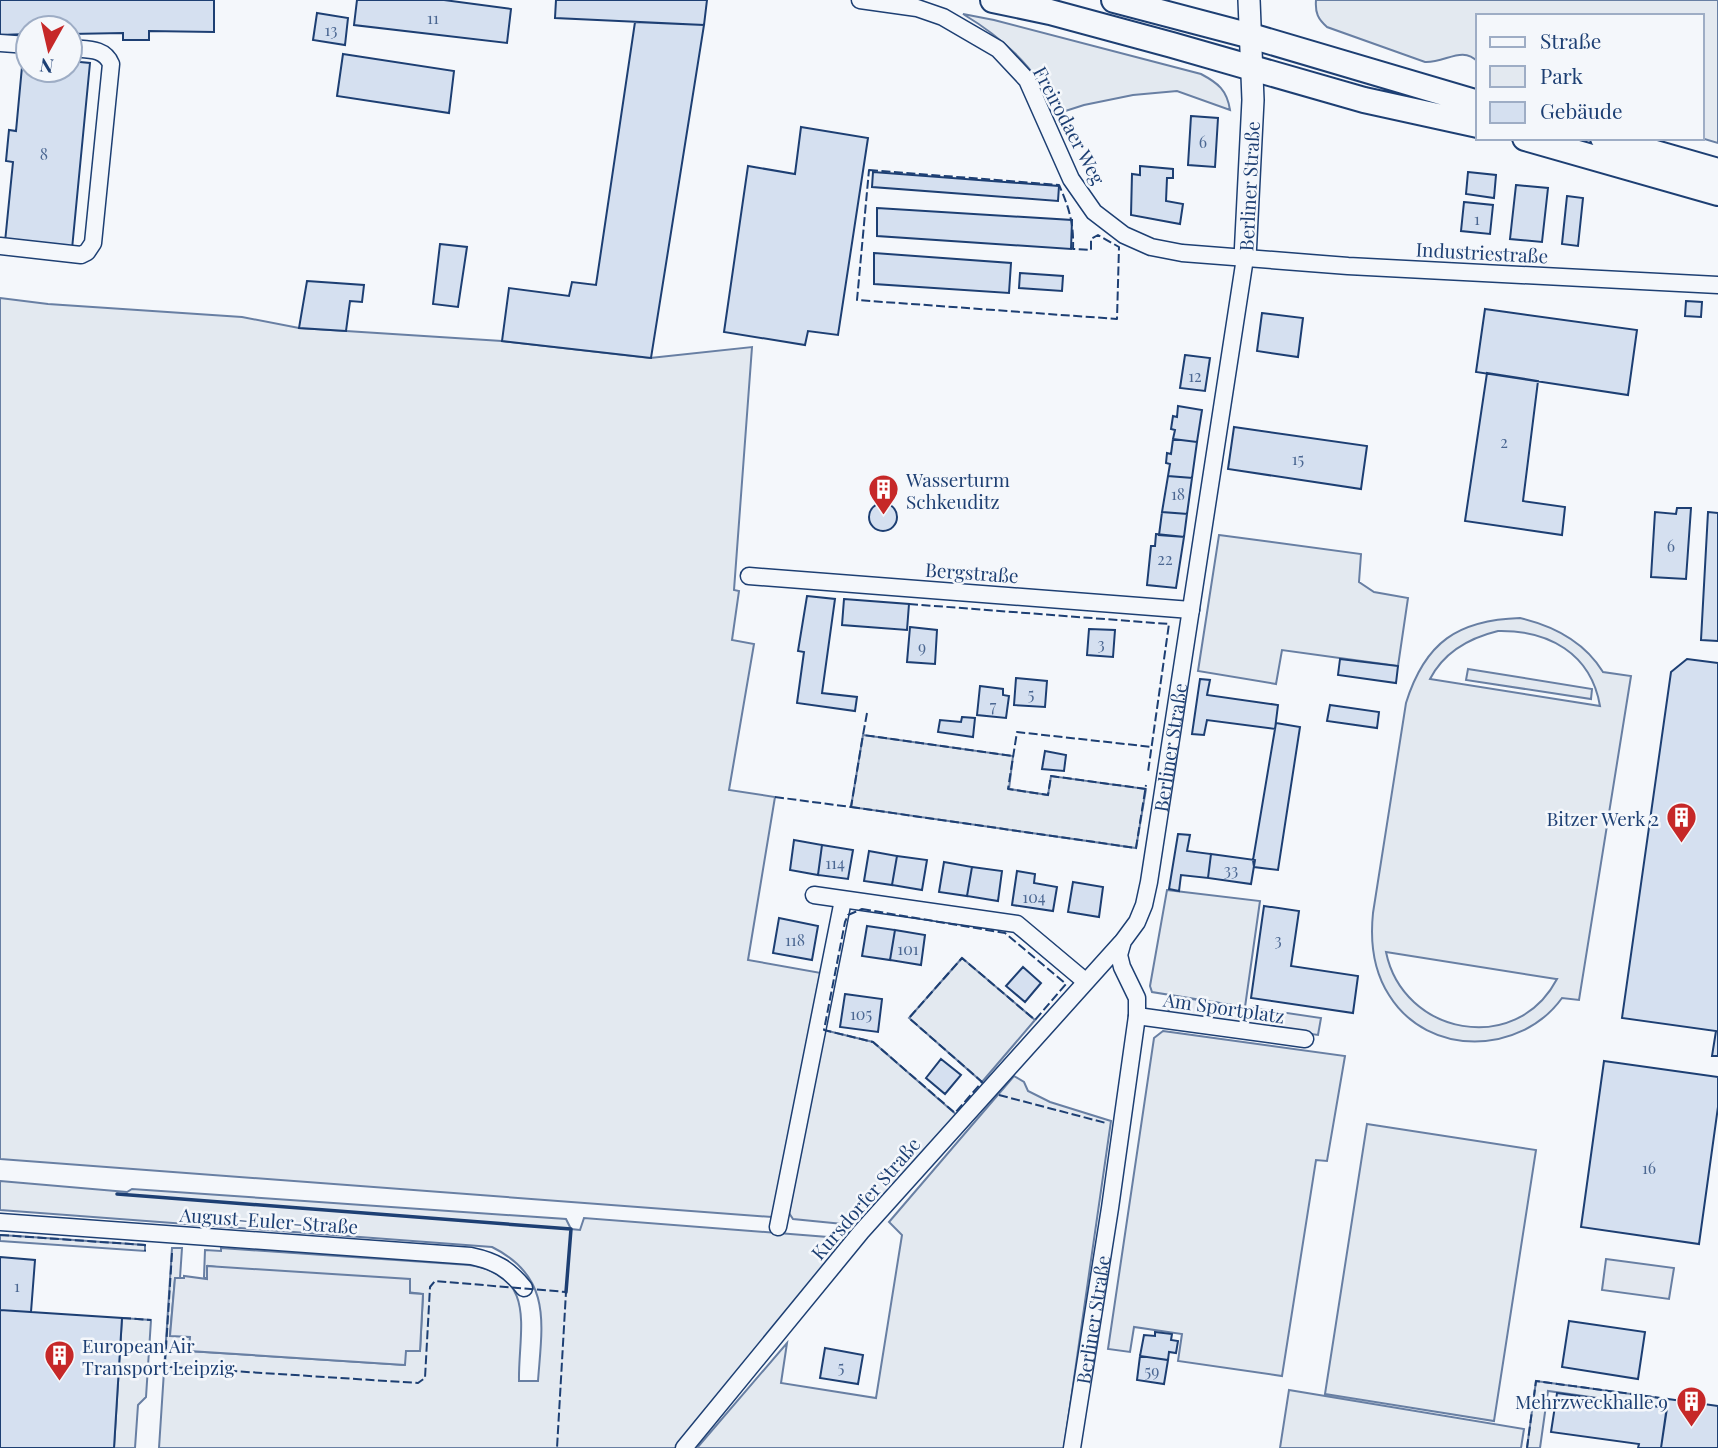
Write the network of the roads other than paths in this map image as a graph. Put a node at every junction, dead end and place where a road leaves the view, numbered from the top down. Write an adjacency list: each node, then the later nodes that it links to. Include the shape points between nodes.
1 (860, 0): 15 (street, Freirodaer Weg, via 934,14 998,49 1027,80 1071,179 1094,212 1124,235 1161,249)
2 (993, 0): 7 (main road)
3 (1114, 0): 5 (main road)
4 (1249, 0): 5 (street, Berliner Straße)
5 (1251, 37): 7 (street, Berliner Straße); 8 (main road)
6 (84, 49): 14 (street, via 102,51 111,64 93,243 81,255)
7 (1252, 67): 9 (main road, via 1364,100); 15 (street, Berliner Straße)
8 (1476, 102)
9 (1476, 125)
10 (1532, 140): 13 (main road)
11 (1610, 140): 12 (main road)
12 (1718, 171)
13 (1718, 193)
14 (0, 246)
15 (1245, 257): 16 (street, Industriestraße); 18 (street, Berliner Straße)
16 (1718, 285)
17 (749, 576): 18 (street, Bergstraße)
18 (1191, 610): 21 (street, Berliner Straße, via 1144,905)
19 (814, 895): 20 (street)
20 (844, 900): 22 (street, via 1017,924); 26 (street)
21 (1123, 941): 22 (street, Kursdorfer Straße); 23 (street, Berliner Straße, via 1119,955 1138,998)
22 (1085, 981): 28 (street, Kursdorfer Straße, via 861,1232)
23 (1137, 1016): 24 (street, Am Sportplatz); 29 (street, Berliner Straße)
24 (1305, 1039)
25 (0, 1222): 27 (street, August-Euler-Straße, via 471,1256 504,1267)
26 (778, 1227)
27 (524, 1288)
28 (684, 1448)
29 (1072, 1448)

